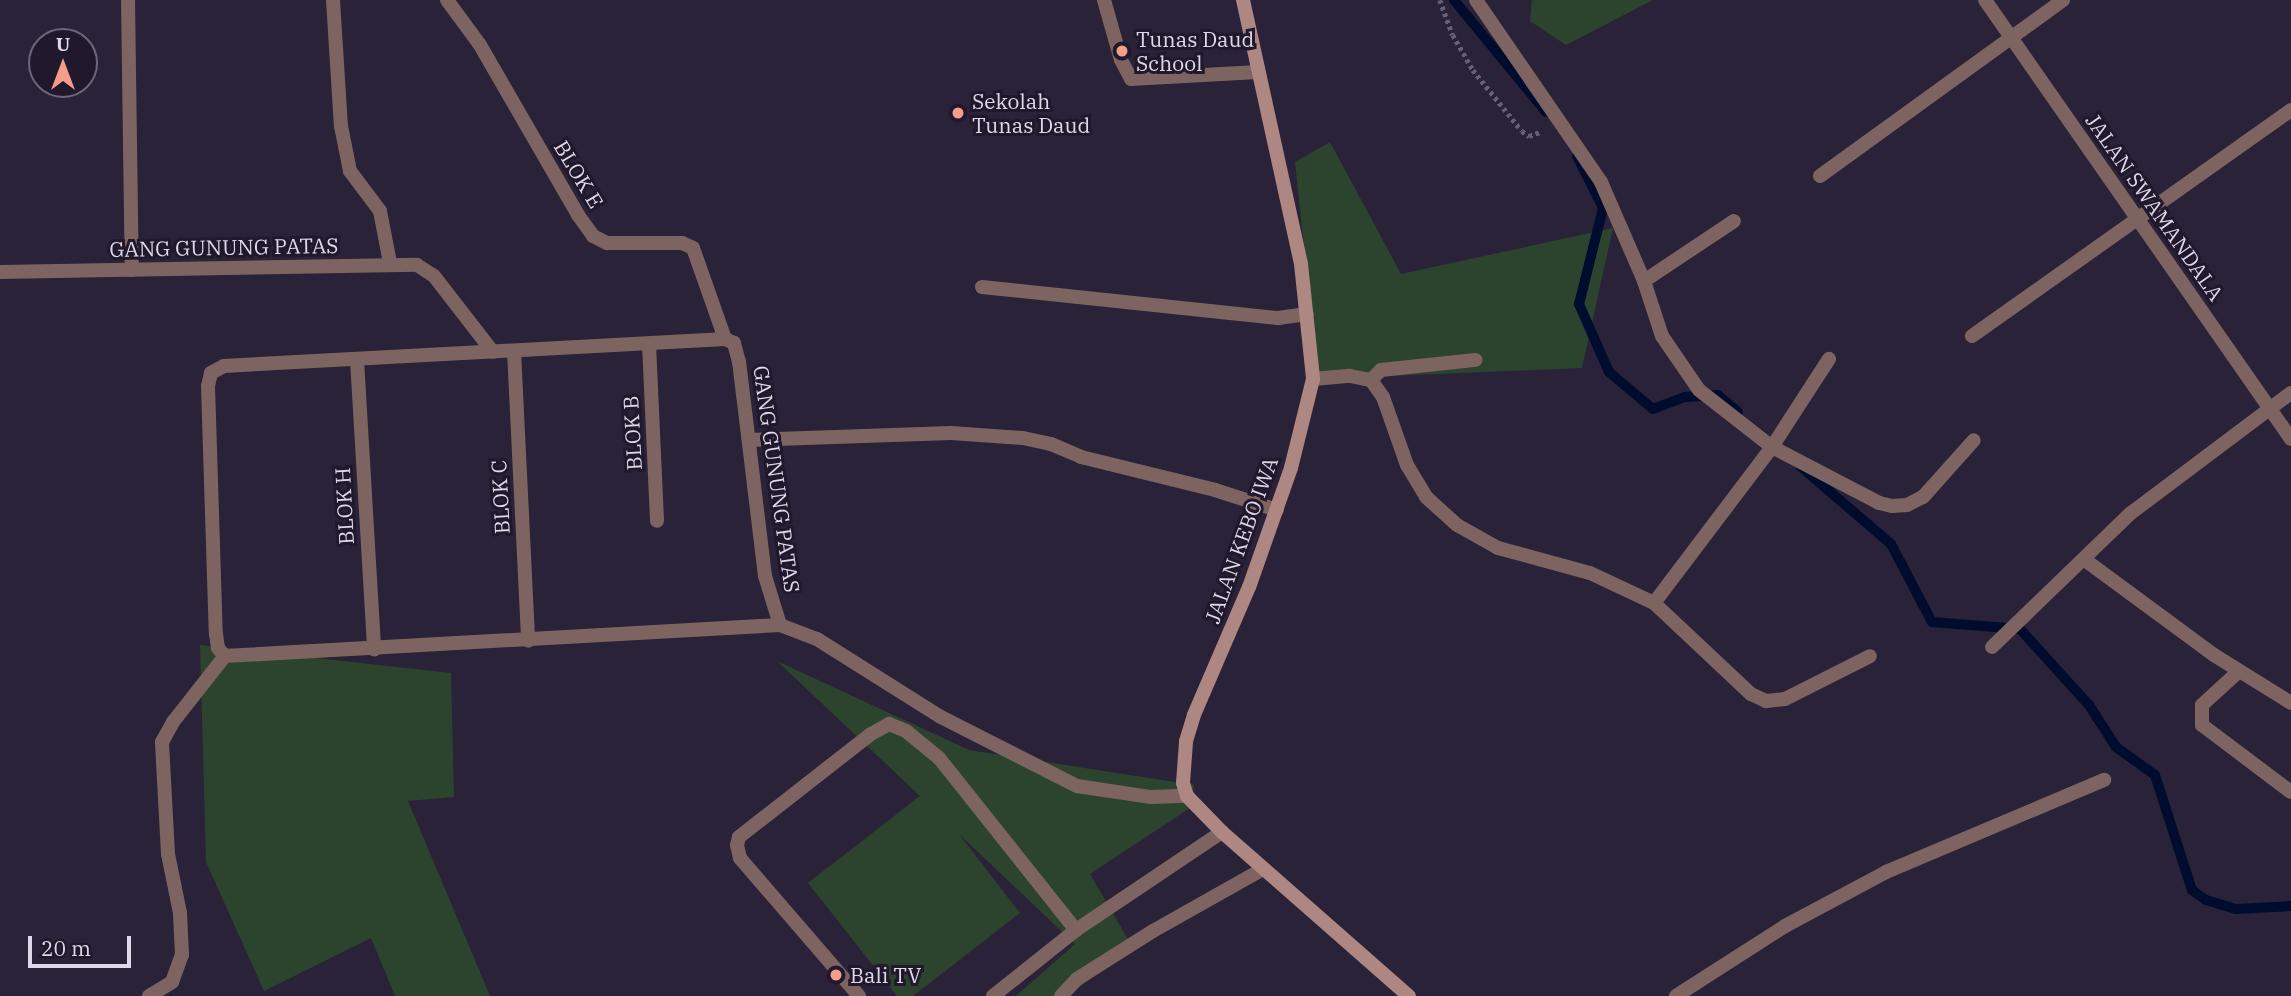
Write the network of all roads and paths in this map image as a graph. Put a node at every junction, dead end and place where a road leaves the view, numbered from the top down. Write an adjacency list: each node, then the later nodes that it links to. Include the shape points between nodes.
1 (128, 0): 18 (street)
2 (333, 0): 17 (street, via 341,126 350,171 380,211)
3 (447, 0): 24 (street, BLOK E, via 480,45 593,236 607,243 682,243 693,248)
4 (1104, 0): 11 (street, via 1131,79)
5 (1243, 0): 11 (street, JALAN KEBO IWA)
6 (1440, 0): 13 (path, via 1452,36 1472,70 1522,131 1535,135)
7 (1476, 0): 13 (street)
8 (1985, 0): 10 (street, JALAN SWAMANDALA)
9 (2063, 0): 10 (street)
10 (2011, 38): 14 (street); 16 (street, JALAN SWAMANDALA)
11 (1258, 72): 22 (street, JALAN KEBO IWA, via 1301,264)
12 (2291, 110): 16 (street)
13 (1559, 120): 20 (street, via 1601,182)
14 (1820, 176)
15 (1734, 222): 20 (street)
16 (2137, 222): 23 (street); 34 (street, JALAN SWAMANDALA)
17 (390, 263): 18 (street, GANG GUNUNG PATAS); 27 (street, GANG GUNUNG PATAS, via 417,265 434,276)
18 (132, 270): 19 (street, GANG GUNUNG PATAS)
19 (0, 272)
20 (1644, 281): 38 (street, via 1662,336 1699,390)
21 (982, 287): 22 (street, via 1278,318)
22 (1307, 314): 31 (street, JALAN KEBO IWA)
23 (1972, 336)
24 (725, 339): 25 (street); 36 (street, GANG GUNUNG PATAS, via 734,343 738,352)
25 (649, 344): 26 (street); 40 (street, BLOK B)
26 (514, 351): 27 (street); 44 (street, BLOK C)
27 (493, 352): 29 (street)
28 (1829, 359): 38 (street)
29 (357, 360): 46 (street, BLOK H); 47 (street, via 223,366 211,373 216,634)
30 (1475, 360): 32 (street, via 1381,370)
31 (1312, 379): 32 (street, via 1350,376); 39 (street, JALAN KEBO IWA)
32 (1371, 380): 42 (street, via 1383,397 1407,465 1426,497 1457,525 1498,548 1590,573)
33 (2291, 393): 34 (street)
34 (2271, 409): 35 (street, JALAN SWAMANDALA); 41 (street, via 2131,513)
35 (2291, 439)
36 (749, 440): 39 (street, via 951,433 1023,438); 43 (street, GANG GUNUNG PATAS, via 765,576)
37 (1974, 440): 38 (street, via 1923,497 1892,506)
38 (1773, 447): 42 (street)
39 (1277, 510): 53 (street, JALAN KEBO IWA, via 1186,742)
40 (657, 521)
41 (2085, 560): 45 (street); 49 (street)
42 (1654, 603): 48 (street, via 1751,694 1766,701 1785,699)
43 (780, 625): 44 (street); 53 (street, GANG GUNUNG PATAS, via 817,639 941,717 1077,786 1152,797)
44 (528, 640): 46 (street)
45 (1993, 648)
46 (374, 650): 47 (street)
47 (225, 656): 57 (street, via 162,742 168,854 180,913 182,955 172,982)
48 (1870, 656)
49 (2238, 672): 50 (street); 52 (street, via 2202,705 2202,725)
50 (2291, 703)
51 (2104, 779): 62 (street, via 1886,872 1785,926)
52 (2291, 792)
53 (1187, 796): 54 (street)
54 (1222, 832): 55 (street); 56 (street)
55 (1264, 869): 60 (street, via 1153,931 1077,979); 61 (street)
56 (1076, 930): 58 (street, via 939,758 906,731 889,724 740,837 737,845 740,858); 59 (street)
57 (149, 996)
58 (859, 996)
59 (993, 996)
60 (1061, 996)
61 (1409, 996)
62 (1676, 996)

